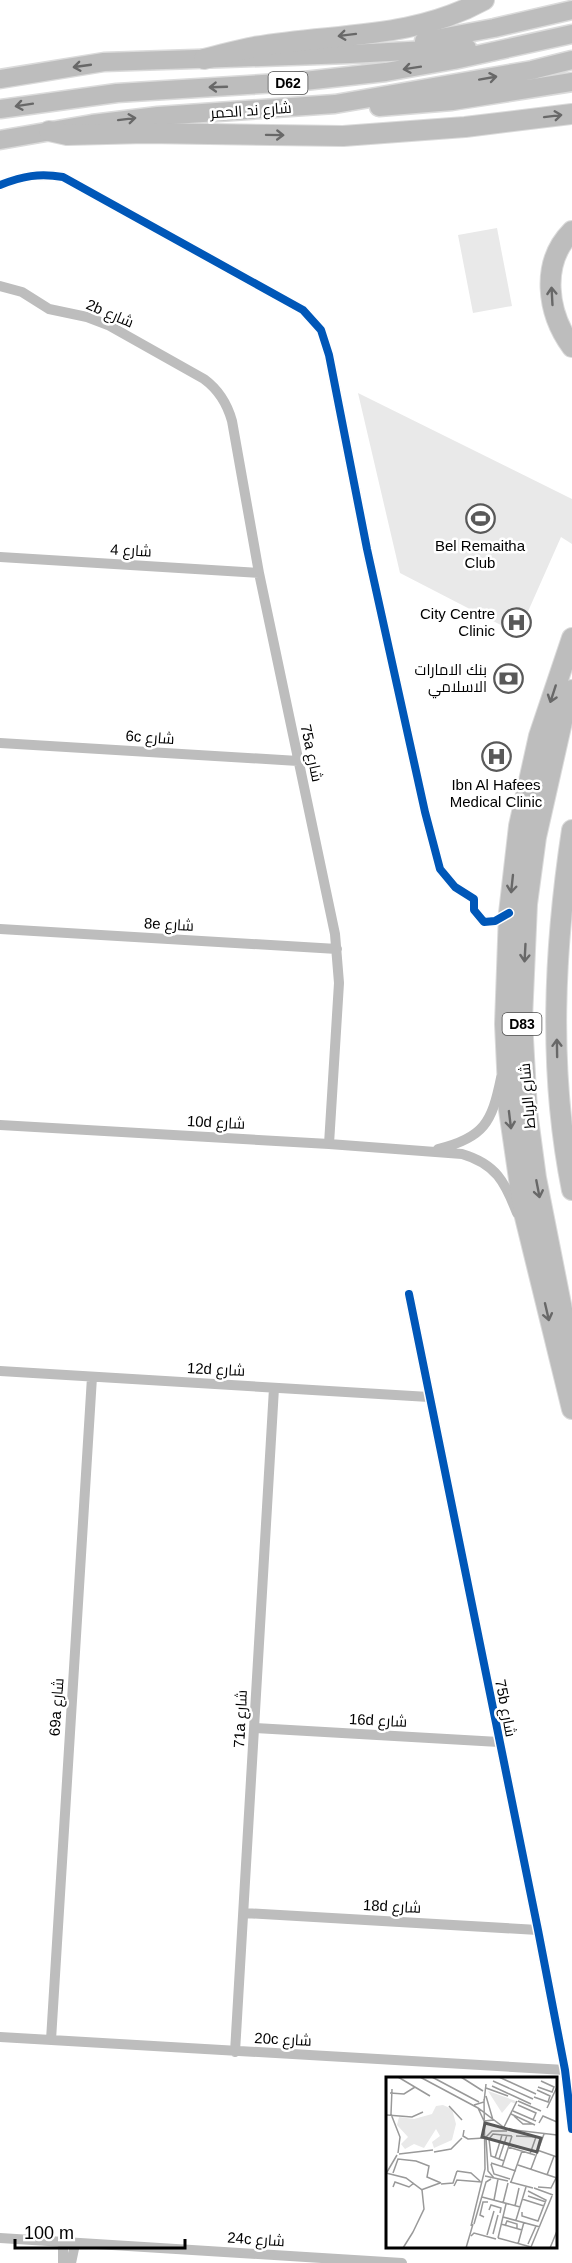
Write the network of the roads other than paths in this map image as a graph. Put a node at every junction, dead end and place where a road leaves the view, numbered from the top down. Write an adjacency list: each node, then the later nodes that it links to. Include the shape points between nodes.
1 (484, 0): 6 (highway, one-way to 6, via 415,27 255,46)
2 (572, 10): 5 (main road)
3 (572, 34): 4 (main road, شارع ند الحمر / D62)
4 (523, 45): 5 (main road); 11 (main road, شارع ند الحمر / D62, one-way to 11, via 386,72 295,82 108,93)
5 (350, 54): 6 (main road)
6 (204, 59): 8 (main road, one-way to 8, via 104,62)
7 (572, 60): 10 (main road, شارع ند الحمر / D62, one-way to 7)
8 (0, 79)
9 (572, 82): 10 (main road, via 452,101 364,108)
10 (335, 104): 13 (main road, شارع ند الحمر / D62, one-way to 10, via 158,116)
11 (0, 109)
12 (572, 114): 13 (highway, one-way to 12, via 73,136 344,136)
13 (49, 131): 14 (main road, شارع ند الحمر / D62)
14 (0, 140)
15 (0, 185): 27 (street, via 25,176 63,177 303,310 321,330 440,868 455,887 474,899 474,910 484,922)
16 (567, 237): 18 (highway, one-way to 16, via 551,303 551,270)
17 (0, 286): 19 (street, 2b شارع, via 22,292 49,309 108,325)
18 (572, 347)
19 (204, 379): 21 (street, 75a شارع, via 217,390 230,413)
20 (0, 557): 21 (street, شارع 4)
21 (259, 573): 25 (street, 75a شارع)
22 (572, 638): 27 (highway, one-way to 27, via 539,736 519,825)
23 (572, 690): 39 (highway, شارع الرباط / D83, one-way to 39, via 536,837 527,904 522,1020 527,1111 536,1178)
24 (0, 743): 25 (street, 6c شارع)
25 (298, 761): 29 (street, 75a شارع)
26 (572, 830): 35 (highway, D83, one-way to 26, via 556,1002 562,893)
27 (509, 913): 30 (highway)
28 (0, 929): 29 (street, 8e شارع)
29 (337, 949): 33 (street, 75a شارع, via 339,983)
30 (506, 1058): 34 (street, 10d شارع, via 487,1123 471,1138); 37 (highway, one-way to 37, via 515,1162)
31 (572, 1080): 35 (highway)
32 (0, 1125): 33 (street, 10d شارع)
33 (329, 1144): 34 (street, 10d شارع)
34 (429, 1151): 37 (street, 10d شارع, via 473,1157 492,1168 506,1186)
35 (567, 1164): 36 (highway, D83)
36 (572, 1190)
37 (536, 1263): 44 (highway, one-way to 44)
38 (409, 1294): 43 (street, 75b شارع)
39 (572, 1360)
40 (0, 1371): 41 (street, 12d شارع)
41 (92, 1377): 42 (street, 12d شارع); 50 (street, 69a شارع)
42 (274, 1388): 43 (street, 12d شارع); 45 (street, 71a شارع)
43 (429, 1397): 46 (street, 75b شارع)
44 (572, 1408)
45 (255, 1728): 46 (street, 16d شارع); 47 (street, 71a شارع)
46 (499, 1742): 48 (street, 75b شارع)
47 (244, 1913): 48 (street, 18d شارع); 51 (street, 71a شارع)
48 (538, 1930): 52 (street, 75b شارع)
49 (0, 2037): 50 (street, 20c شارع)
50 (51, 2040): 51 (street, 20c شارع)
51 (235, 2052): 52 (street, 20c شارع)
52 (565, 2070): 53 (street, 75b شارع)
53 (572, 2129)
54 (0, 2238): 55 (street, 24c شارع)
55 (63, 2243): 56 (street, 24c شارع); 57 (street)
56 (75, 2244): 58 (street); 59 (street, 24c شارع)
57 (63, 2263)
58 (71, 2263)
59 (402, 2263)

